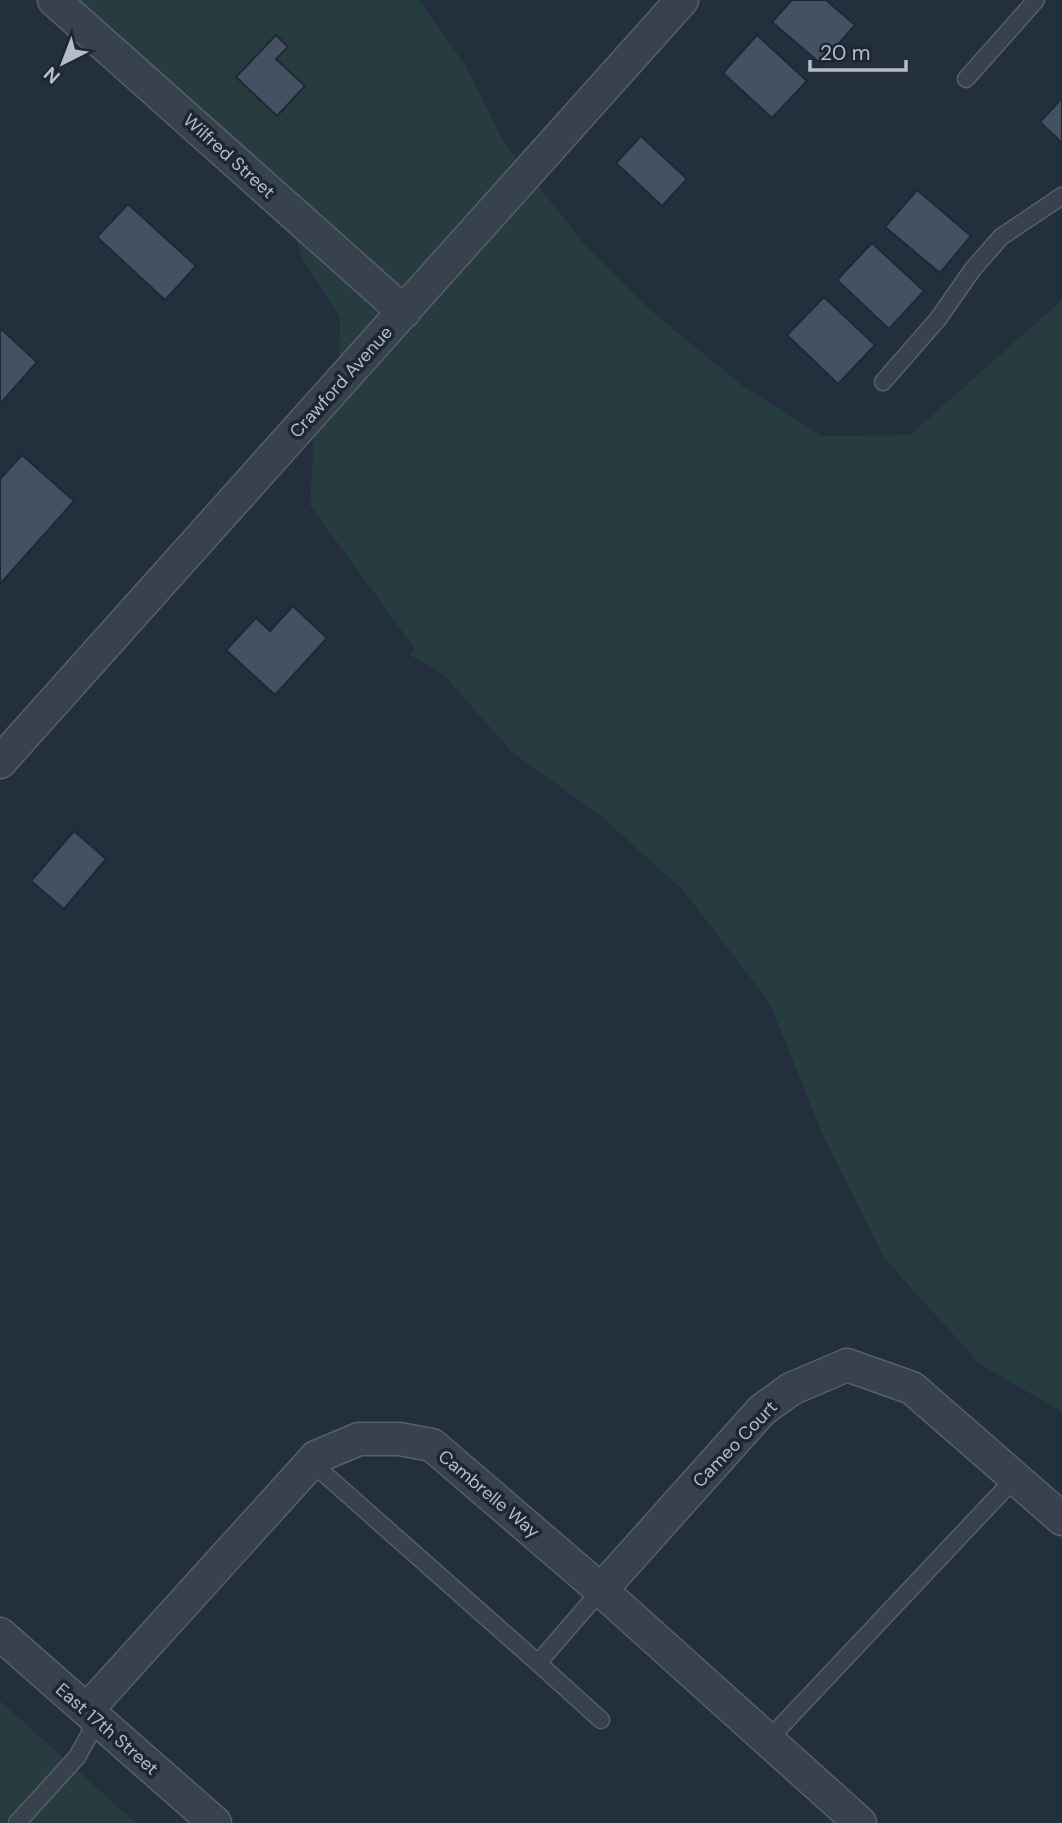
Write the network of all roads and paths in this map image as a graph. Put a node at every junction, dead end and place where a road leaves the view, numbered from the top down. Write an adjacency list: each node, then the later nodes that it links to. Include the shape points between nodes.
1 (54, 0): 6 (street, Wilfred Street)
2 (682, 0): 6 (street, Crawford Avenue)
3 (1036, 0): 4 (lane)
4 (966, 79)
5 (1062, 196): 7 (lane, via 1001,237)
6 (404, 312): 8 (street, Crawford Avenue)
7 (883, 382)
8 (0, 762)
9 (311, 1462): 12 (street, Cambrelle Way, via 359,1439 432,1445); 14 (lane); 15 (street, Cambrelle Way)
10 (1015, 1478): 11 (street, Cameo Court); 12 (street, Cameo Court, via 912,1388 847,1365 791,1389 762,1410); 17 (lane)
11 (1062, 1519)
12 (601, 1590): 14 (lane); 17 (street, Cambrelle Way)
13 (0, 1634): 15 (street, East 17th Street)
14 (538, 1663): 16 (lane)
15 (86, 1710): 18 (lane, via 91,1732 77,1757); 19 (street, East 17th Street)
16 (601, 1720)
17 (768, 1740): 20 (street, Cambrelle Way)
18 (17, 1823)
19 (215, 1823)
20 (860, 1823)

